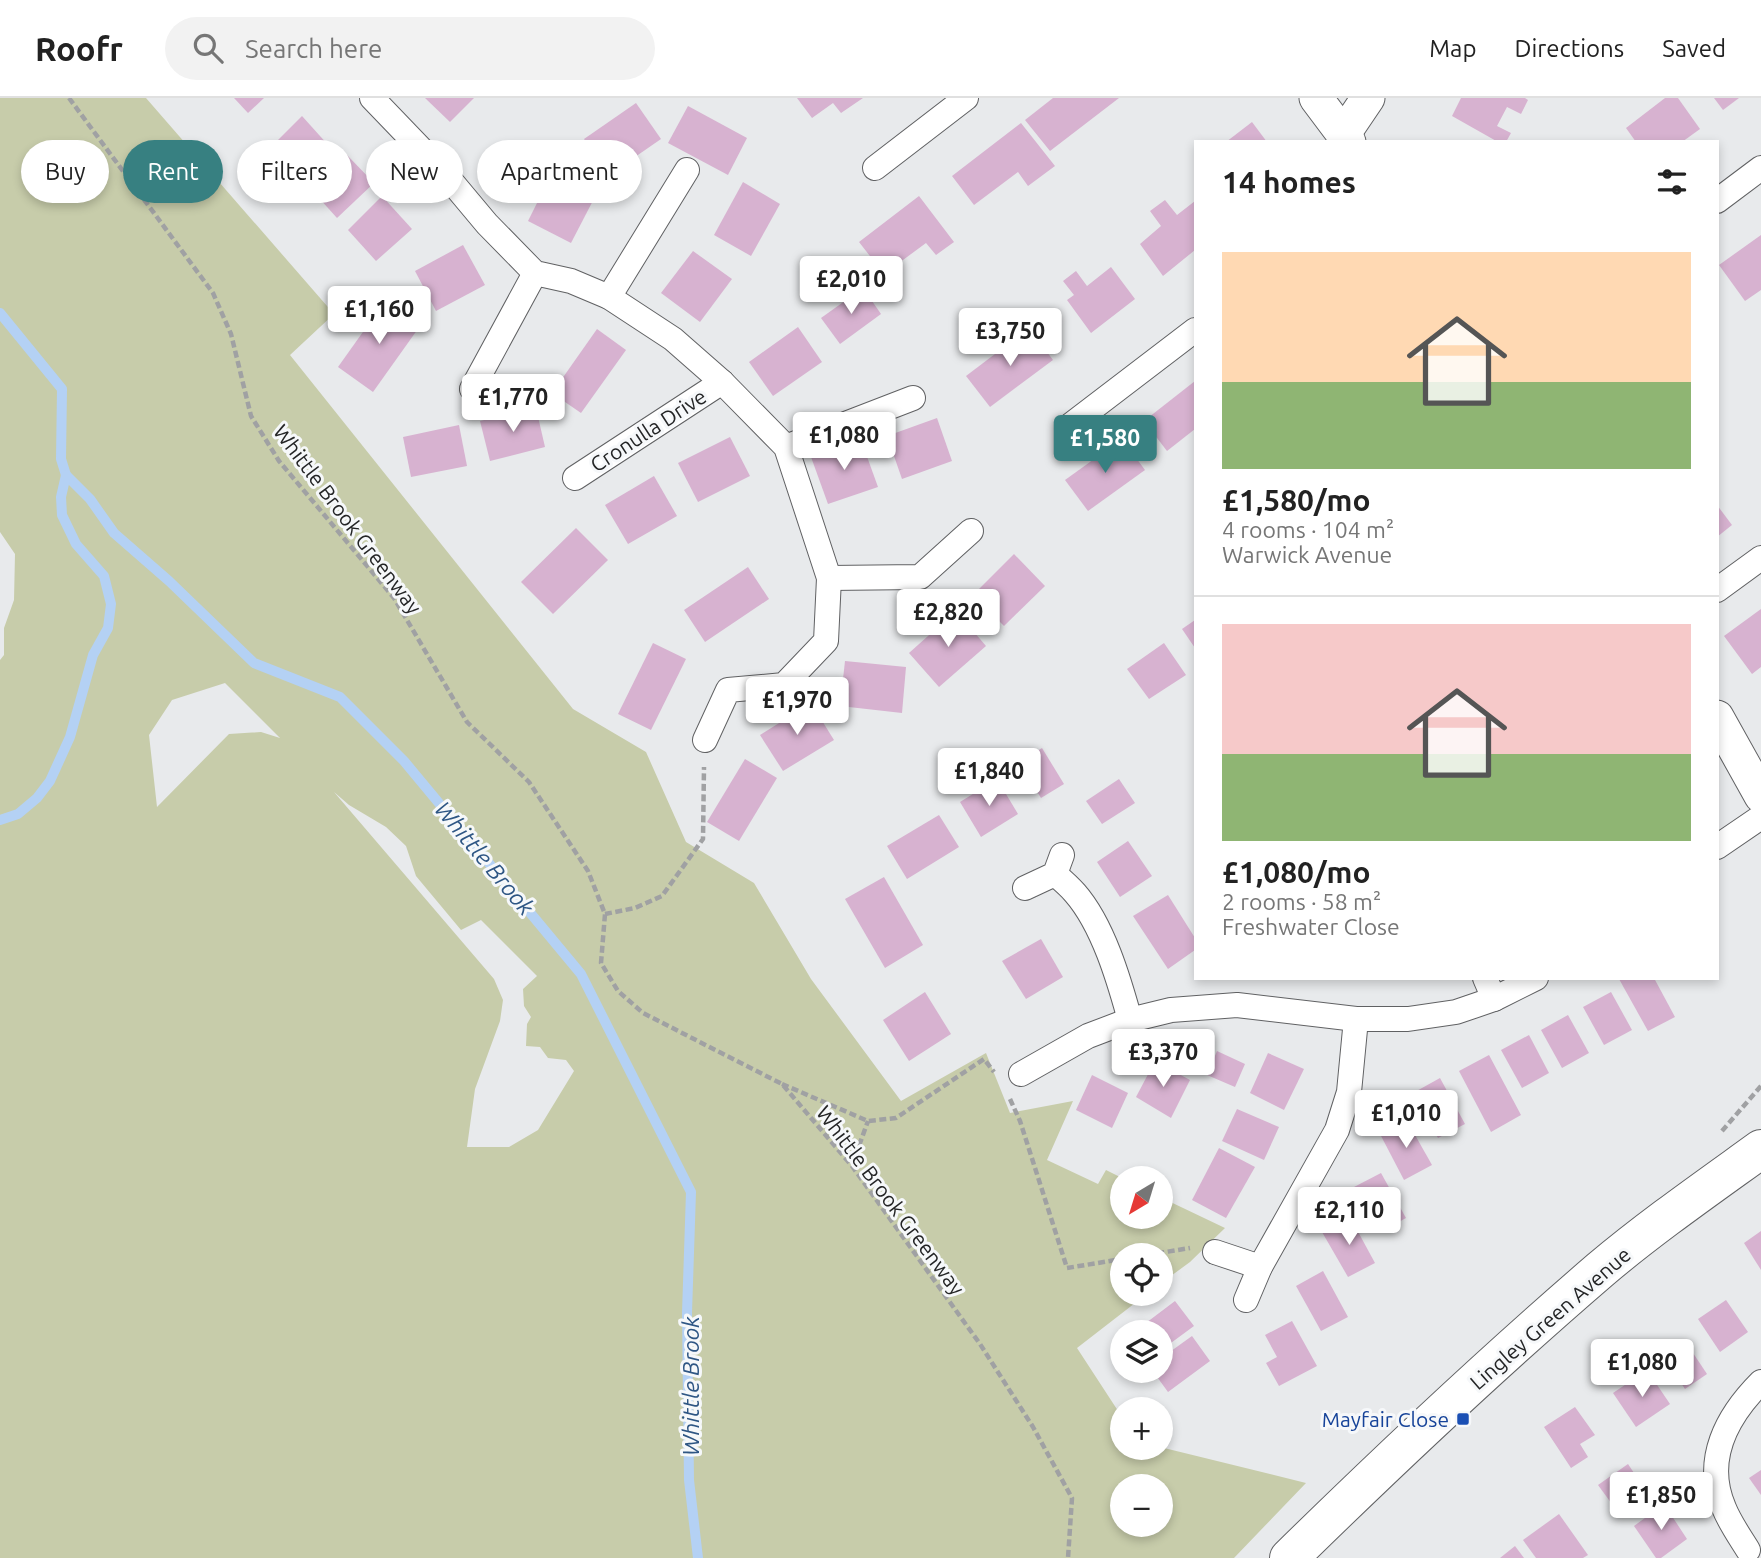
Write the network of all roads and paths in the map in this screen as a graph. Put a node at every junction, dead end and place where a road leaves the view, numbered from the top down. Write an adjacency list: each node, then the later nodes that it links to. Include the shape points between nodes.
1 (69, 98): 30 (path, Whittle Brook Greenway, via 213,293 231,334 251,416 279,461 394,598 467,722 528,782 588,871)
2 (372, 98): 11 (street)
3 (966, 98): 8 (street)
4 (1315, 98): 6 (street)
5 (1368, 98): 6 (street)
6 (1346, 138)
7 (1761, 167): 10 (street)
8 (874, 168)
9 (687, 170): 12 (street)
10 (1719, 199)
11 (535, 273): 12 (street, Cronulla Drive); 15 (street)
12 (608, 297): 14 (street, Cronulla Drive, via 673,339)
13 (1194, 331): 17 (street)
14 (722, 382): 18 (street, Cronulla Drive); 19 (street, Cronulla Drive)
15 (472, 389)
16 (913, 398): 18 (street)
17 (1068, 427)
18 (786, 447): 22 (street, Cronulla Drive)
19 (575, 478)
20 (971, 531): 22 (street, via 920,577)
21 (1761, 558): 23 (street)
22 (829, 578): 25 (street, Cronulla Drive, via 826,641 784,685 728,690)
23 (1719, 589)
24 (1719, 721): 26 (street)
25 (705, 740): 30 (path, via 703,839 662,895 635,908)
26 (1761, 796)
27 (1761, 817): 28 (street)
28 (1719, 846)
29 (1025, 888): 34 (street, via 1058,864 1092,917 1118,975)
30 (605, 914): 36 (path, Whittle Brook Greenway, via 601,963 618,991 643,1013)
31 (1527, 980): 32 (street)
32 (1489, 988): 33 (street, via 1456,1012 1408,1019)
33 (1356, 1019): 34 (street, via 1237,1005 1171,1010); 45 (street, via 1349,1091 1337,1130)
34 (1130, 1020): 35 (street, via 1088,1036)
35 (1014, 1081): 38 (path, via 984,1059 896,1118); 44 (path, via 1020,1121 1067,1268)
36 (782, 1084): 38 (path); 41 (path, Whittle Brook Greenway)
37 (1761, 1086): 39 (path)
38 (868, 1121): 41 (path)
39 (1722, 1132)
40 (1761, 1149): 50 (main road, Lingley Green Avenue, via 1602,1269 1397,1452)
41 (852, 1166): 49 (path, Whittle Brook Greenway, via 1033,1427 1072,1498)
42 (1173, 1251): 43 (path, via 1194,1247)
43 (1215, 1252): 45 (street)
44 (1110, 1261)
45 (1260, 1267): 46 (street)
46 (1246, 1300)
47 (1761, 1382): 48 (street, via 1727,1426 1717,1457 1716,1482 1724,1508)
48 (1748, 1551)
49 (1068, 1558)
50 (1289, 1558)

